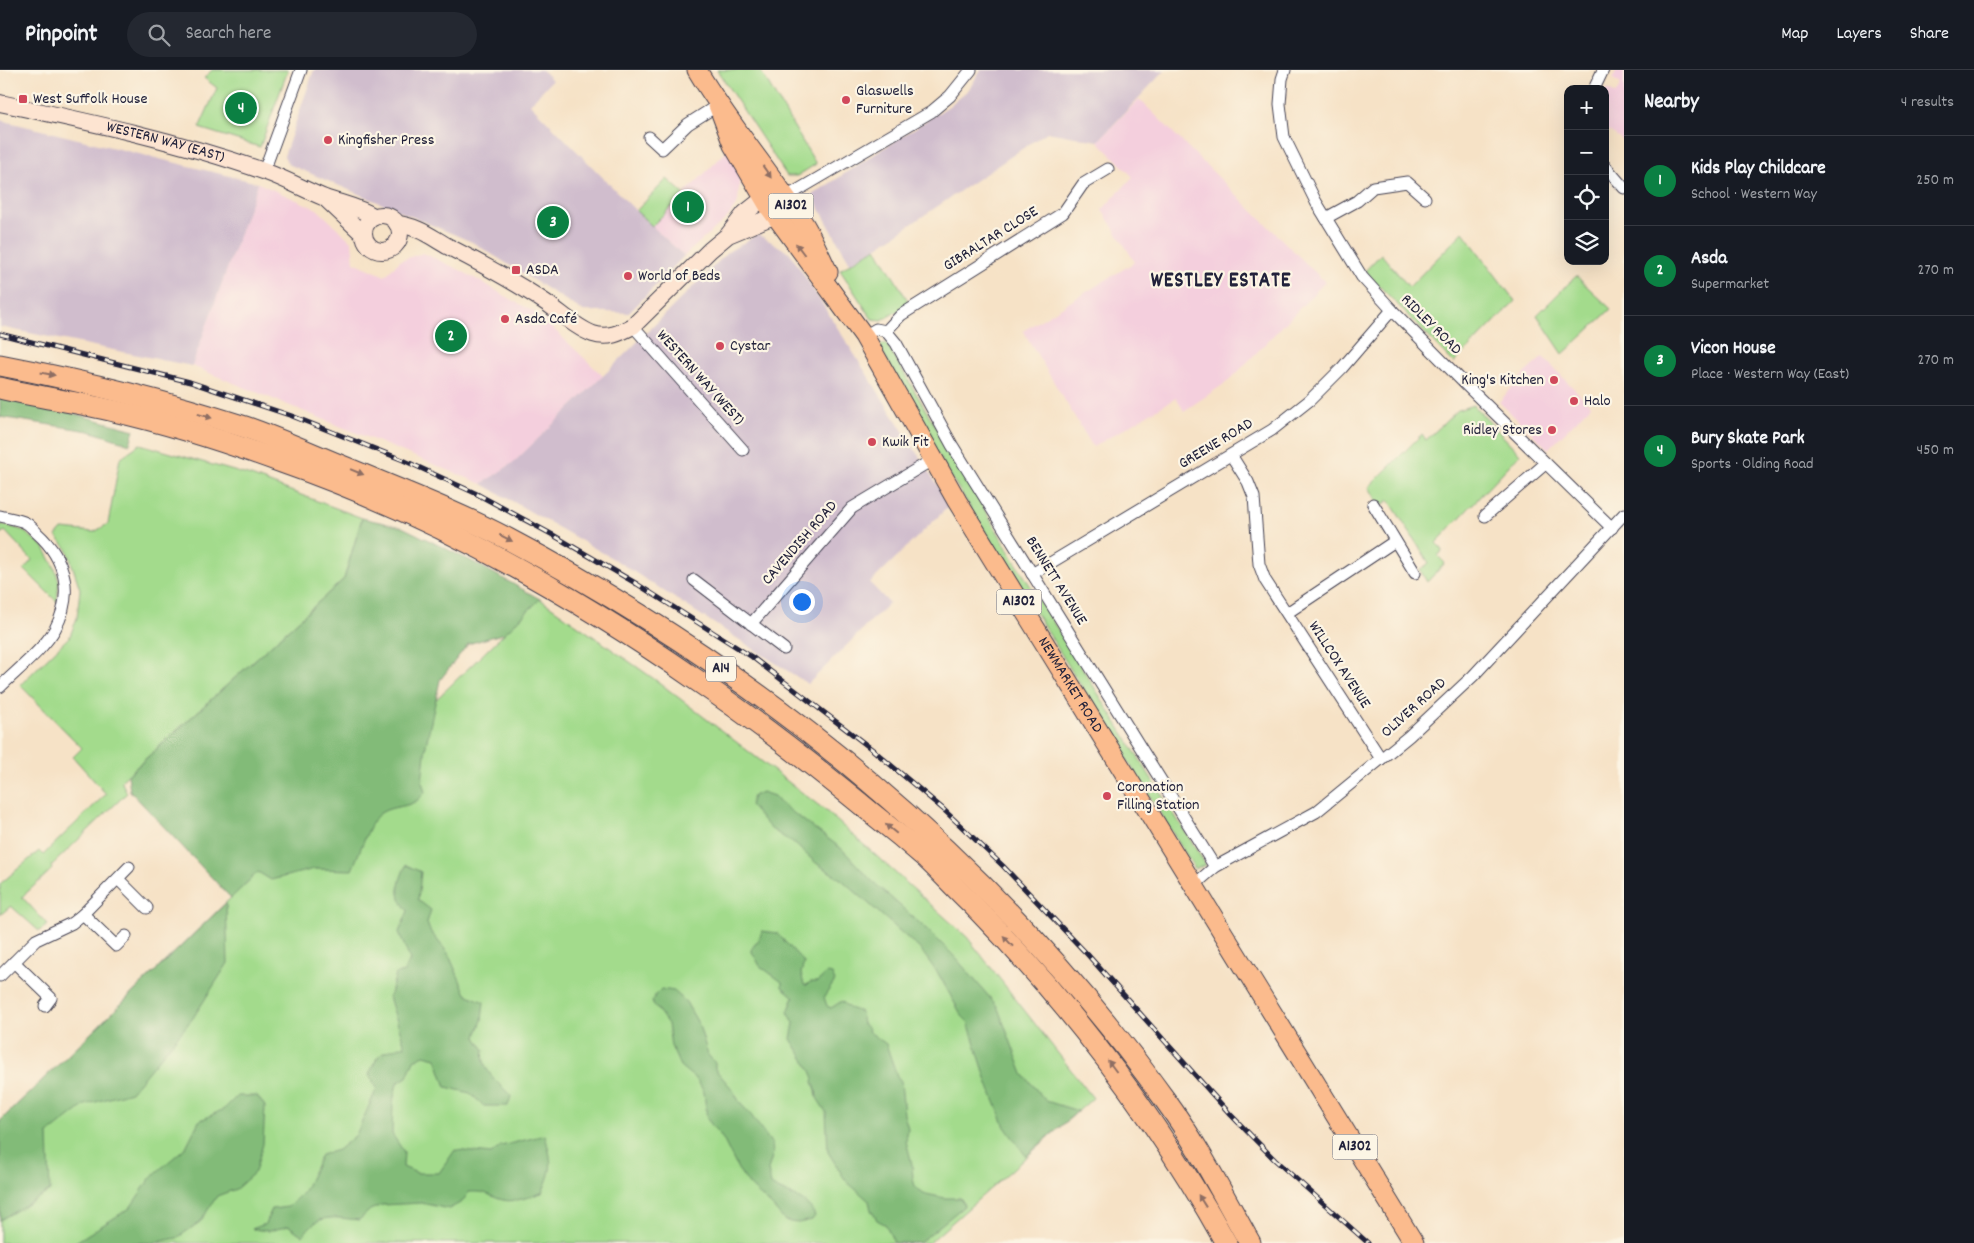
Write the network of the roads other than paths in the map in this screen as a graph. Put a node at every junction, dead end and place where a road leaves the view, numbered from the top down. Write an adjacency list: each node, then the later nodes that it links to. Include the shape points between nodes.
1 (301, 70): 11 (street)
2 (697, 70): 8 (main road, NEWMARKET ROAD / A1302)
3 (971, 70): 14 (street, via 950,96 931,112)
4 (1285, 70): 20 (street, RIDLEY ROAD, via 1280,104 1284,137)
5 (1603, 70): 6 (street)
6 (1596, 85)
7 (0, 103): 11 (street, WESTERN WAY (EAST), via 146,135)
8 (718, 105): 9 (street, via 688,124 662,149); 14 (main road, NEWMARKET ROAD / A1302, one-way to 14); 16 (main road, NEWMARKET ROAD / A1302, via 734,145)
9 (650, 137)
10 (1108, 169): 27 (street, GIBRALTAR CLOSE, via 1083,184 1063,213 901,315)
11 (264, 171): 15 (street, WESTERN WAY (EAST))
12 (1609, 171): 13 (street)
13 (1624, 188)
14 (786, 197): 16 (street, via 773,194); 18 (street); 25 (main road, NEWMARKET ROAD / A1302, via 805,227)
15 (326, 198): 19 (street, WESTERN WAY (EAST)); 22 (street, WESTERN WAY (EAST))
16 (764, 198): 18 (main road, NEWMARKET ROAD / A1302); 23 (street, via 745,213)
17 (1425, 198): 20 (street, via 1407,182 1373,187)
18 (776, 215): 23 (street); 25 (main road, NEWMARKET ROAD / A1302, one-way to 18)
19 (375, 217): 21 (street, via 386,216); 22 (street, via 366,224)
20 (1326, 218): 24 (street, RIDLEY ROAD, via 1362,277)
21 (398, 232): 22 (street, via 391,248 378,250 368,244); 26 (street, via 408,225 428,233 516,282 593,334 607,336)
22 (364, 235)
23 (728, 235): 26 (street)
24 (1392, 310): 32 (street, GREENE ROAD, via 1310,400 1272,430); 34 (street, RIDLEY ROAD)
25 (850, 316): 28 (main road, NEWMARKET ROAD / A1302)
26 (633, 326): 31 (street, WESTERN WAY (WEST))
27 (886, 331): 28 (street, via 876,328); 42 (street, BENNETT AVENUE)
28 (864, 336): 33 (main road, NEWMARKET ROAD / A1302)
29 (0, 365): 60 (highway, A14, one-way to 60, via 79,380 246,428 437,505 507,538 601,592 752,690 854,768 954,857 1082,992 1165,1099)
30 (0, 388): 59 (highway, A14, one-way to 30, via 1166,1142 1122,1078 1076,1018 1003,936 927,859 748,715 599,615 496,555 394,507 286,463 190,433 115,411)
31 (743, 450)
32 (1230, 455): 42 (street, GREENE ROAD); 44 (street, WILLCOX AVENUE, via 1254,496 1259,564 1265,580)
33 (932, 460): 45 (street, CAVENDISH ROAD, via 852,508); 52 (main road, NEWMARKET ROAD / A1302)
34 (1545, 464): 38 (street); 39 (street, RIDLEY ROAD)
35 (1373, 504): 40 (street)
36 (1624, 514): 39 (street, OLIVER ROAD)
37 (0, 516): 47 (street, via 26,523 46,541 61,565 66,585 64,607 56,628)
38 (1485, 516)
39 (1612, 528): 48 (street, OLIVER ROAD, via 1473,676)
40 (1395, 541): 41 (street); 44 (street, WILLCOX AVENUE)
41 (1415, 573)
42 (1032, 574): 49 (street, BENNETT AVENUE)
43 (694, 580): 45 (street)
44 (1287, 613): 48 (street, WILLCOX AVENUE)
45 (751, 624): 46 (street)
46 (784, 649)
47 (0, 687)
48 (1381, 759): 49 (street, OLIVER ROAD, via 1316,812)
49 (1216, 867): 52 (street, OLIVER ROAD)
50 (129, 868): 51 (street)
51 (118, 879): 53 (street); 54 (street)
52 (1193, 886): 61 (main road, NEWMARKET ROAD / A1302)
53 (147, 908)
54 (83, 914): 55 (street, via 116,946); 56 (street, via 72,923 36,940)
55 (126, 936)
56 (14, 962): 57 (street); 58 (street, via 51,998)
57 (0, 976)
58 (45, 1006)
59 (1226, 1243)
60 (1250, 1243)
61 (1414, 1243)

